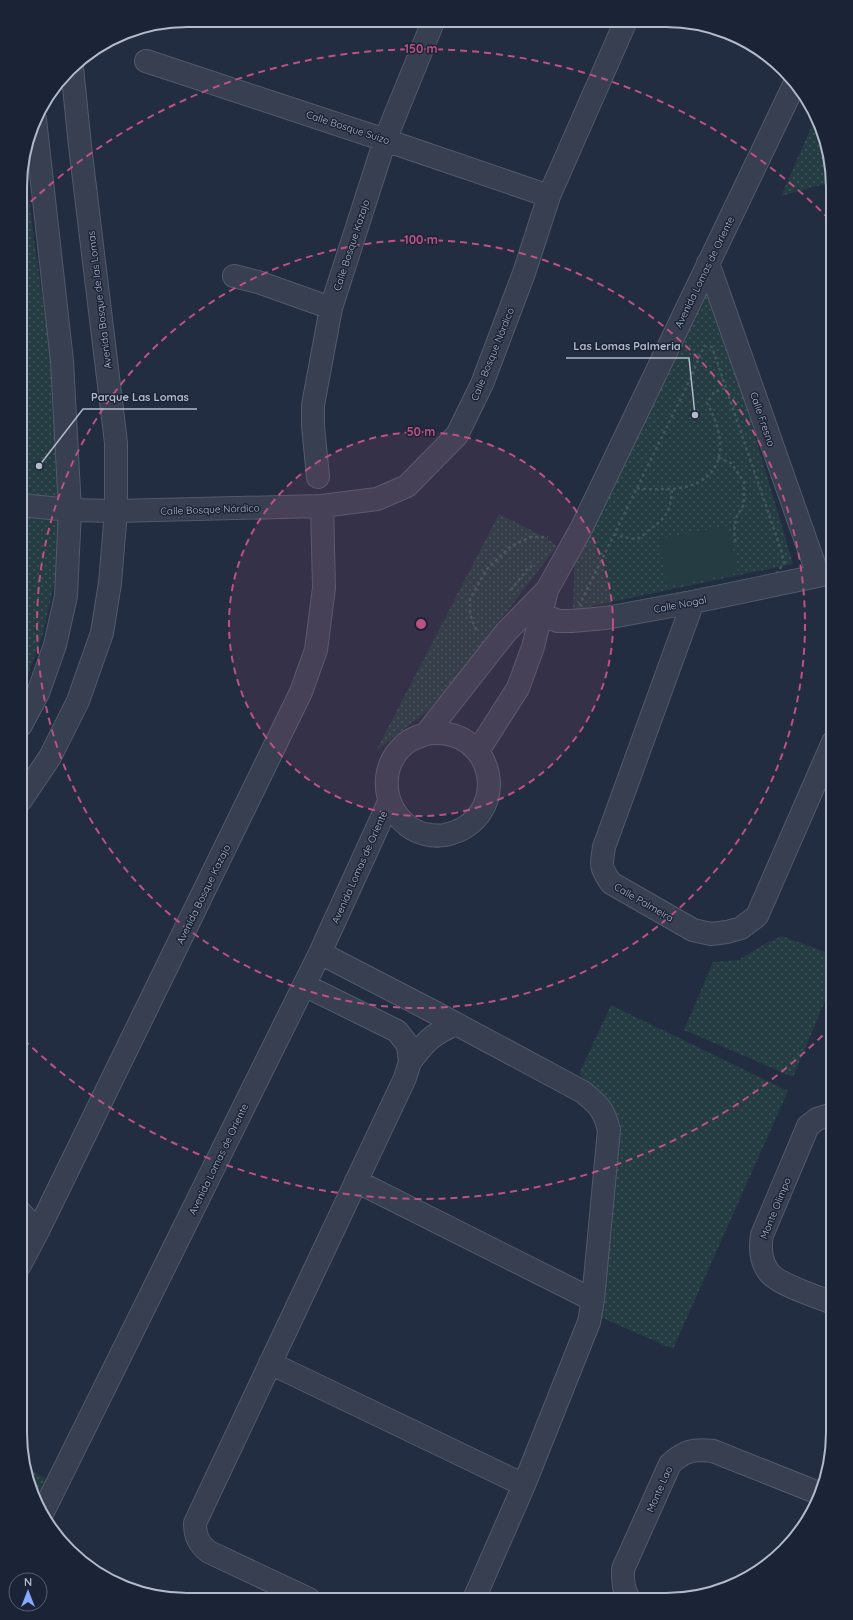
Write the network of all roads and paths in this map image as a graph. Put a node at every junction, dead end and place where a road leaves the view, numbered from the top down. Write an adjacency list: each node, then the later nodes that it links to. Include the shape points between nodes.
1 (431, 27): 7 (street, Calle Bosque Kazajo)
2 (623, 27): 8 (street, Calle Bosque Nórdico)
3 (146, 61): 7 (street, Calle Bosque Suizo)
4 (73, 75): 20 (street, Avenida Bosque de las Lomas, via 116,443)
5 (792, 89): 9 (street, Avenida Lomas de Oriente)
6 (36, 132): 19 (street, via 62,362)
7 (385, 140): 8 (street, Calle Bosque Suizo); 11 (street, Calle Bosque Kazajo)
8 (549, 196): 18 (street, Calle Bosque Nórdico, via 524,273 482,384 458,435 407,486 377,499)
9 (708, 263): 25 (street, Calle Fresno); 28 (street, Avenida Lomas de Oriente, via 582,527)
10 (234, 276): 11 (street)
11 (331, 308): 14 (street, Calle Bosque Kazajo, via 313,405)
12 (726, 388): 13 (path, via 714,392 707,403 719,432 721,452); 15 (path, via 712,348 704,346); 23 (path)
13 (718, 458): 16 (path, via 714,468 701,482); 22 (path, via 731,463 744,482 744,504 736,518 734,532)
14 (318, 478)
15 (637, 488): 16 (path); 16 (path, via 614,534 639,538 660,523 671,503)
16 (672, 489)
17 (27, 506): 19 (street, Calle Bosque Nórdico)
18 (322, 506): 20 (street, Calle Bosque Nórdico); 43 (street, Avenida Bosque Kazajo, via 324,588 316,650 301,692)
19 (70, 510): 20 (street, Calle Bosque Nórdico); 30 (street, via 66,596 55,645 38,693)
20 (116, 511): 34 (street, Avenida Bosque de las Lomas, via 110,583 102,632 78,701 50,758)
21 (551, 537): 29 (path, via 530,537 511,546 486,570 470,599 470,614)
22 (736, 543)
23 (781, 550)
24 (537, 563): 26 (path, via 529,567)
25 (825, 574): 27 (street, Calle Nogal)
26 (510, 591)
27 (692, 602): 28 (street, Calle Nogal, via 571,622 558,621); 33 (street, Calle Palmeira, via 604,847 601,865 611,883 692,930 711,934 741,928 757,916)
28 (534, 612): 31 (street, Avenida Lomas de Oriente, via 506,632); 32 (street, via 533,647 518,688)
29 (476, 637)
30 (27, 714)
31 (426, 734): 32 (street, via 449,733 465,740); 35 (street, via 409,740 397,752 388,768 386,785)
32 (478, 751): 35 (street, via 486,765 490,781 484,807 470,824 456,832 440,836 424,834 401,820)
33 (826, 758)
34 (27, 791)
35 (389, 802): 36 (street, Avenida Lomas de Oriente)
36 (320, 953): 37 (street, Avenida Lomas de Oriente); 38 (street)
37 (304, 985): 39 (street, via 397,1031 408,1045); 50 (street, Avenida Lomas de Oriente)
38 (456, 1024): 39 (street, via 436,1032); 45 (street, via 583,1092 599,1105 606,1118 609,1130)
39 (410, 1062): 41 (street, via 405,1078)
40 (826, 1116): 46 (street, Monte Olimpo, via 808,1126 762,1235 761,1244 768,1272 780,1281)
41 (356, 1181): 45 (street); 47 (street)
42 (27, 1219): 43 (street)
43 (38, 1231): 44 (street, Avenida Bosque Kazajo)
44 (27, 1252)
45 (593, 1300): 48 (street, via 589,1322)
46 (826, 1300)
47 (270, 1363): 48 (street); 51 (street, via 198,1515 195,1534 200,1545 209,1552)
48 (524, 1485): 52 (street)
49 (815, 1492): 53 (street, Monte Lao, via 713,1451 698,1449 679,1455 670,1464 623,1569)
50 (45, 1508)
51 (295, 1593)
52 (477, 1593)
53 (626, 1593)

